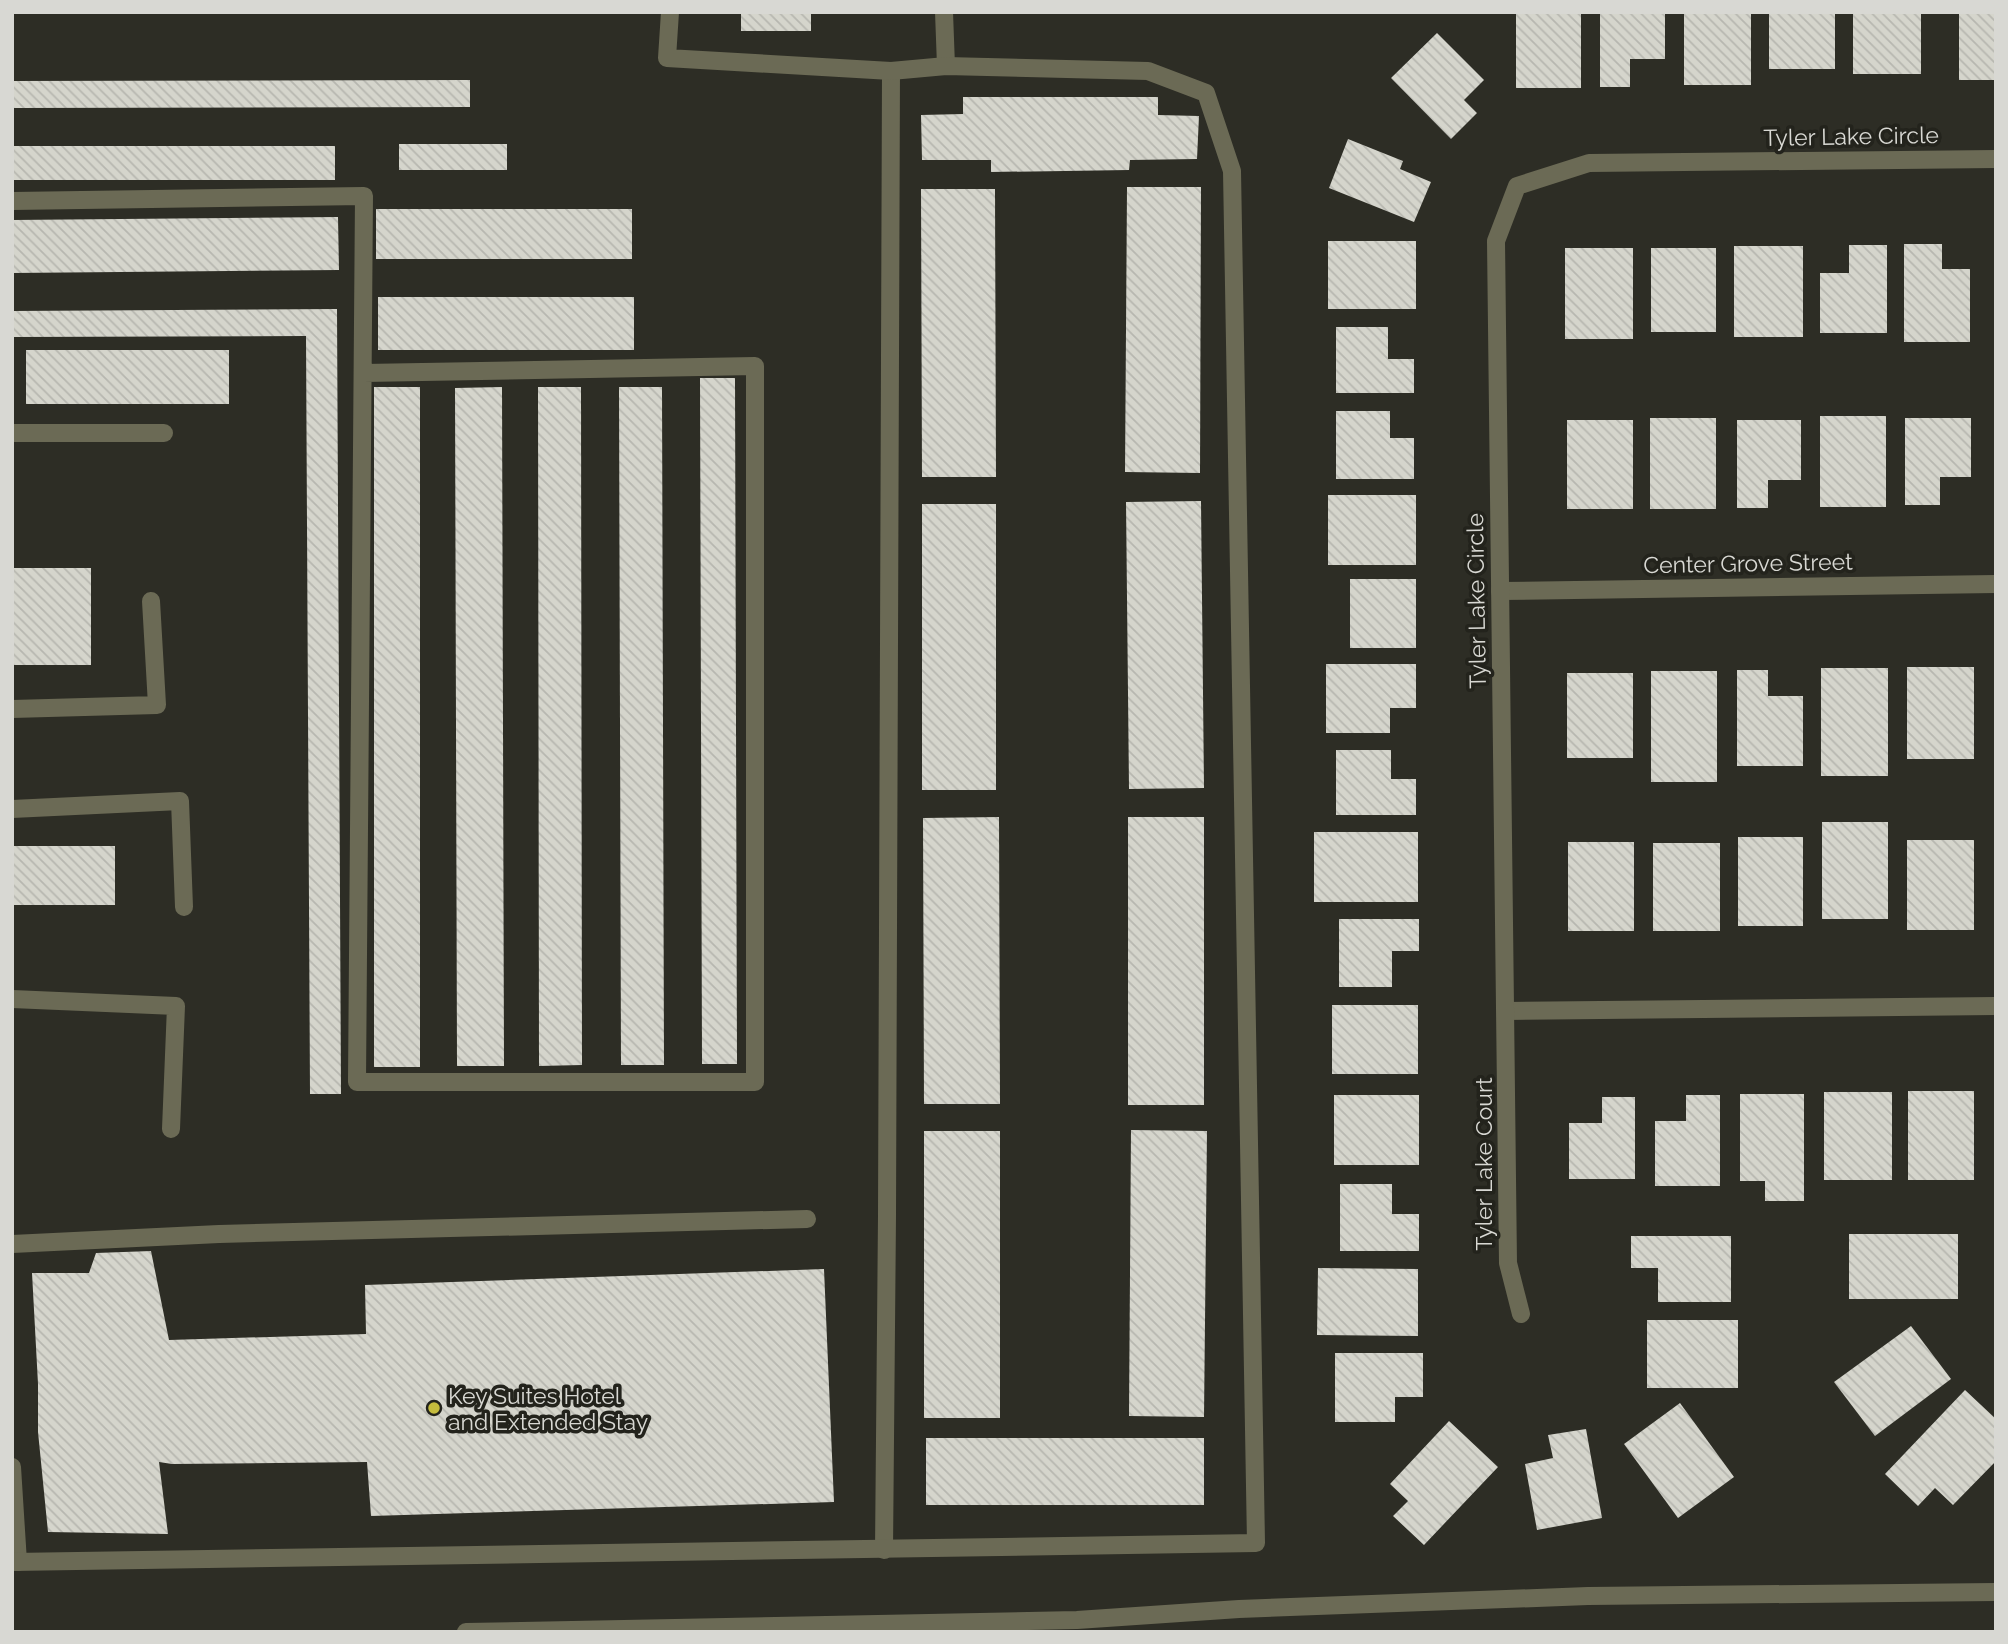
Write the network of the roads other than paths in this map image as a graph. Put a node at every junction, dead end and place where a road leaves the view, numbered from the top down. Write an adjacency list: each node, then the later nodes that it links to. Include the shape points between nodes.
1 (670, 12): 4 (street, via 667,58)
2 (944, 12): 3 (street)
3 (946, 66): 4 (street); 24 (street, via 1148,71 1206,93 1232,171 1256,1543)
4 (891, 71): 24 (street)
5 (1996, 159): 11 (street, Tyler Lake Circle, via 1589,163 1517,186 1496,241)
6 (12, 201): 7 (street, via 364,196)
7 (364, 373): 7 (street, via 755,366 755,1082 357,1082)
8 (12, 433): 9 (street)
9 (164, 433)
10 (1996, 584): 11 (street, Center Grove Street)
11 (1500, 591): 18 (street, Tyler Lake Circle)
12 (151, 601): 13 (street, via 157,705)
13 (12, 709)
14 (12, 809): 15 (street, via 180,801)
15 (184, 907)
16 (12, 999): 19 (street, via 176,1006)
17 (1996, 1006): 18 (street)
18 (1506, 1011): 22 (street, Tyler Lake Court, via 1508,1263)
19 (171, 1129)
20 (807, 1219): 21 (street)
21 (12, 1244)
22 (1521, 1314)
23 (12, 1466): 25 (street)
24 (884, 1550): 25 (street)
25 (15, 1562)
26 (1996, 1592): 27 (street, via 1588,1596 1077,1620)
27 (466, 1632)

